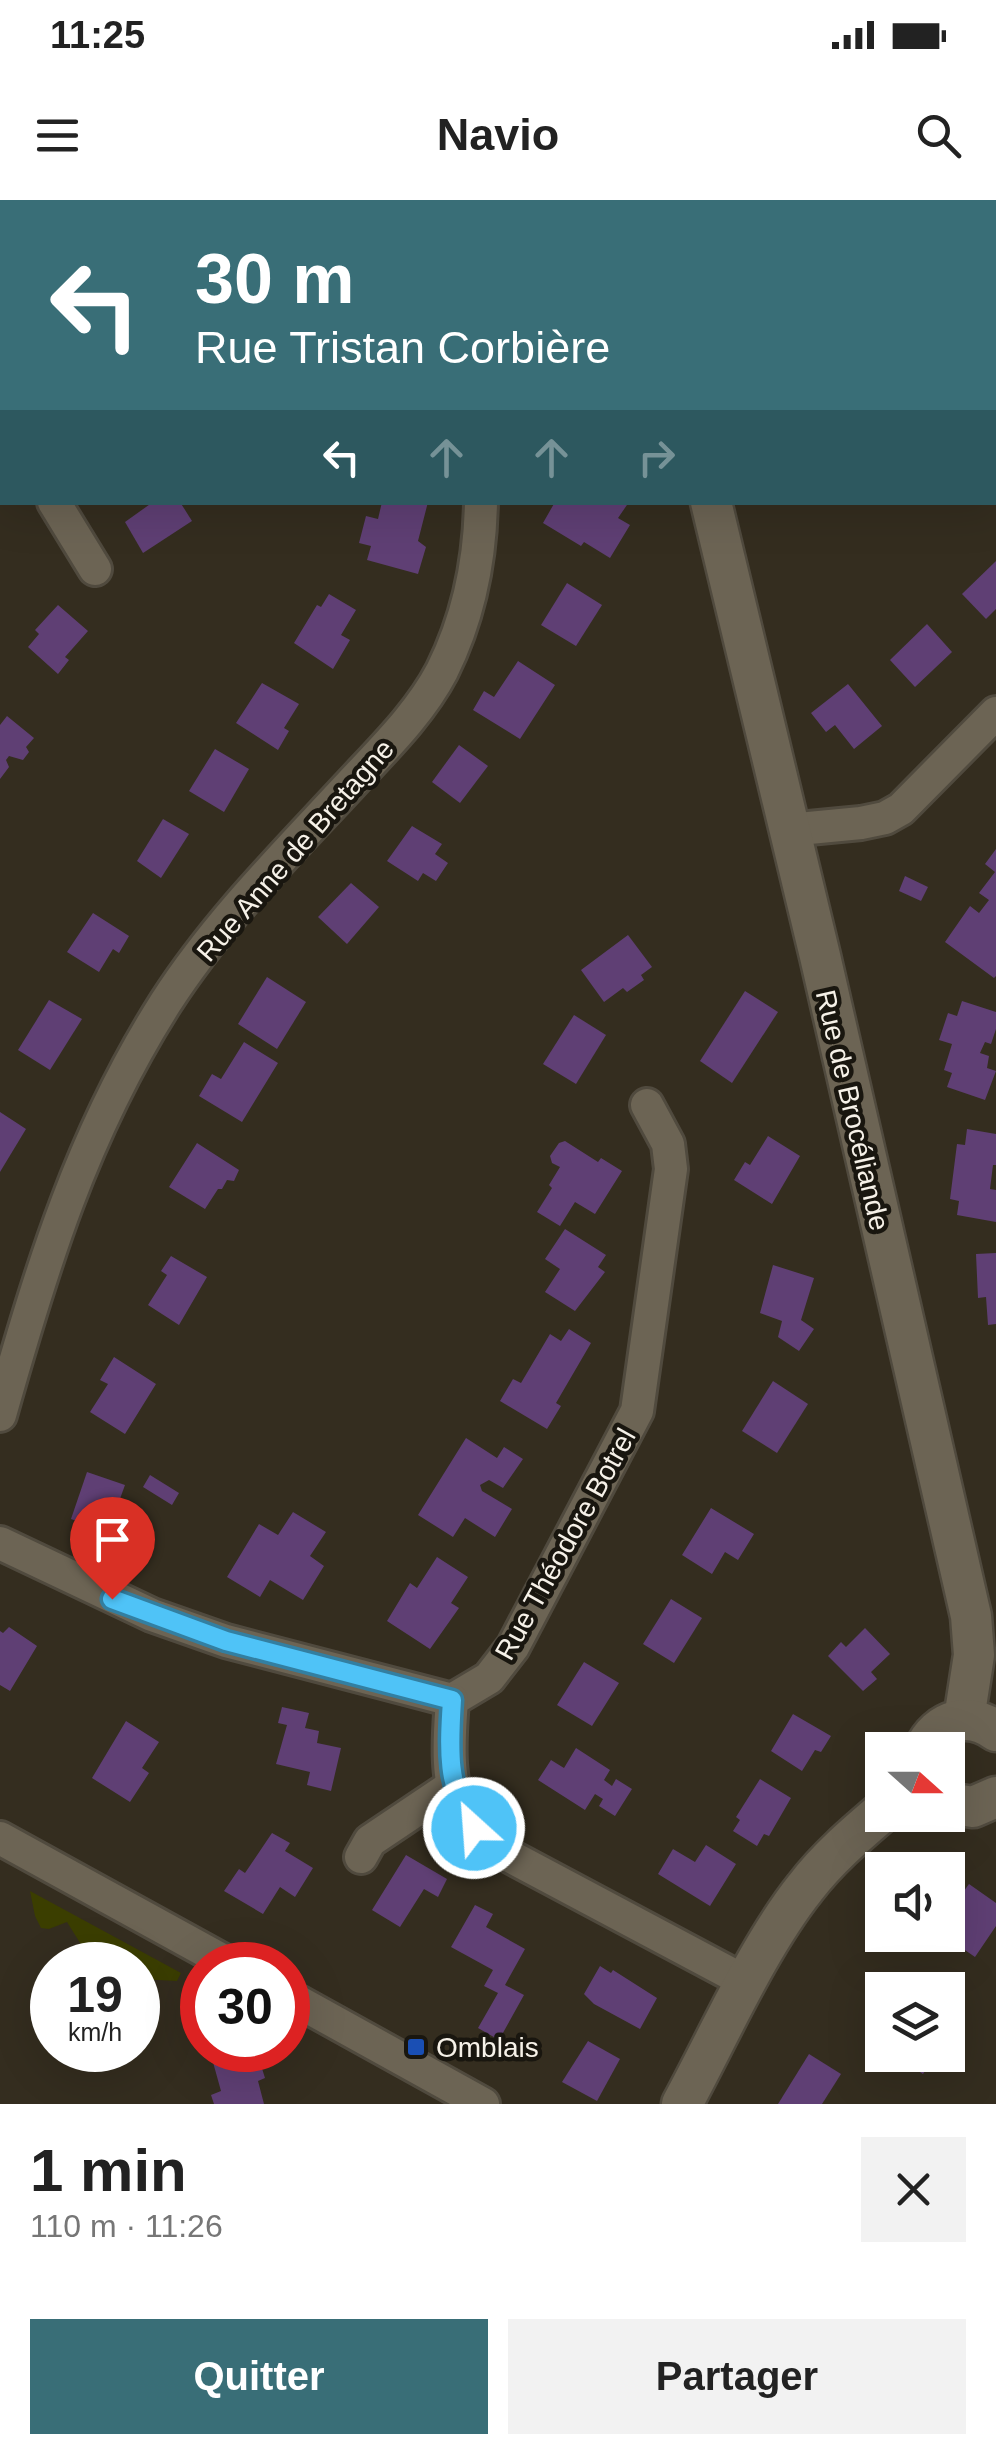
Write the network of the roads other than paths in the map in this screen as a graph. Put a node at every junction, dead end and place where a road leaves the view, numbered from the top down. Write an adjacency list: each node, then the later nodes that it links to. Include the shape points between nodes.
1 (56, 505): 4 (street)
2 (481, 505): 8 (street, Rue Anne de Bretagne, via 466,611 441,672 402,728 232,913 168,999 113,1096 61,1212)
3 (711, 505): 6 (street, Rue de Brocéliande)
4 (95, 570)
5 (996, 713): 6 (street, via 885,818)
6 (788, 830): 11 (street, Rue de Brocéliande, via 971,1616)
7 (647, 1105): 10 (street, Rue Théodore Botrel, via 668,1144 671,1169 637,1411 512,1647 489,1678)
8 (0, 1415)
9 (0, 1543): 10 (street, via 170,1622)
10 (452, 1700): 13 (street)
11 (980, 1725): 12 (street)
12 (935, 1732)
13 (452, 1786): 18 (street, via 370,1841); 20 (street, via 474,1828 504,1853)
14 (996, 1798): 15 (street)
15 (965, 1807)
16 (865, 1827): 20 (street, via 804,1889)
17 (0, 1838): 19 (street)
18 (361, 1857)
19 (189, 1942)
20 (748, 1982): 23 (street)
21 (310, 2008): 22 (street)
22 (483, 2104)
23 (682, 2104)

